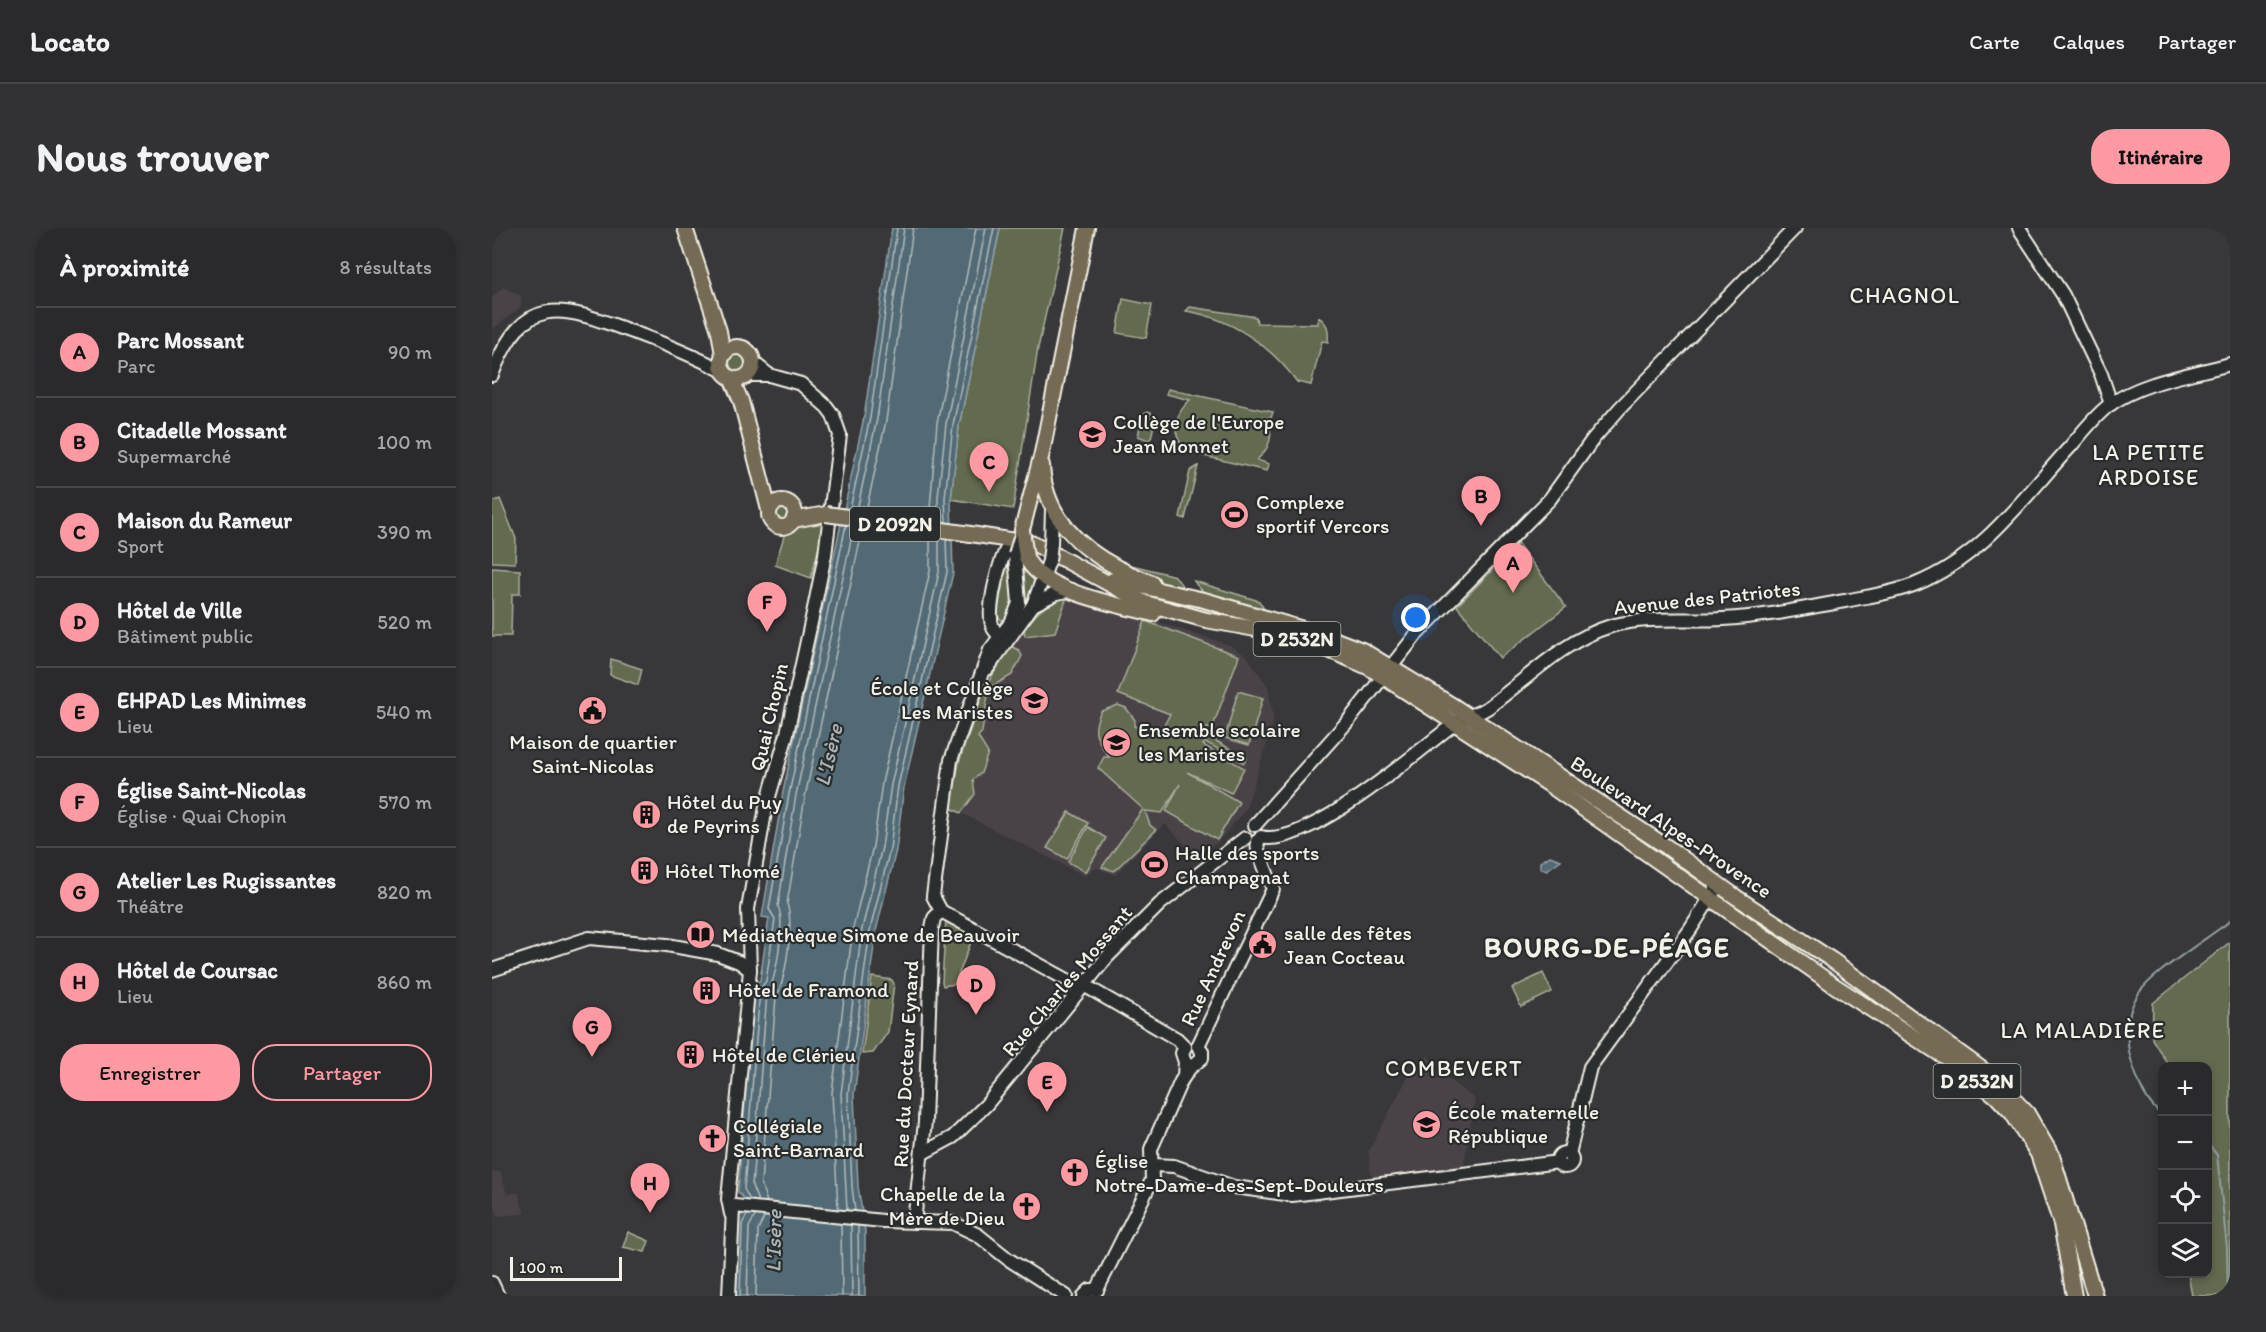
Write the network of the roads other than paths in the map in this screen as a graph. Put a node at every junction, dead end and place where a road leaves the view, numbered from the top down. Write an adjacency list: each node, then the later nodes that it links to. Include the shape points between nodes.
1 (686, 228): 6 (main road, via 719,331)
2 (1087, 228): 9 (main road, D 2532N)
3 (1795, 228): 25 (main road, via 1620,408 1550,500 1416,635)
4 (2019, 228): 8 (main road, via 2063,295)
5 (2230, 364): 8 (main road, Avenue des Patriotes, via 2136,391)
6 (735, 366): 7 (main road, via 698,357 582,314 548,311 528,320 510,336); 10 (main road, via 763,481); 32 (main road, Quai Chopin, via 797,382 834,415 840,435 825,555 786,738 766,807 748,909)
7 (492, 375)
8 (2111, 404): 26 (main road, Avenue des Patriotes, via 2006,522 1951,566 1916,584 1768,615 1648,620 1611,626 1575,642 1490,707)
9 (1042, 453): 11 (main road, D 2532N); 12 (main road, D 2532N, via 1043,479)
10 (774, 505): 13 (main road, via 786,501); 13 (main road, via 770,520 776,525 784,527)
11 (1027, 510): 12 (main road); 14 (main road, D 2532N)
12 (1052, 510): 19 (main road, bridge, via 1052,543); 21 (main road, D 2532N, via 1094,555 1132,576)
13 (793, 514): 15 (main road, D 2092N, bridge, via 826,514)
14 (1020, 531): 15 (main road, Boulevard Alpes-Provence / D 2092N); 16 (main road, D 2532N, bridge); 17 (main road, via 1005,547); 18 (main road, Boulevard Alpes-Provence / D 2092N)
15 (983, 535): 17 (main road)
16 (1021, 556): 19 (main road, D 2532N); 24 (main road, via 1020,603)
17 (1000, 565): 24 (main road, via 990,616 992,627)
18 (1077, 566): 21 (main road, Boulevard Alpes-Provence / D 2092N, via 1133,586); 23 (main road, Boulevard Alpes-Provence / D 2092N, via 1131,597)
19 (1044, 578): 20 (main road, D 2532N); 22 (main road)
20 (1072, 590): 22 (main road); 23 (main road, D 2532N, via 1155,614)
21 (1188, 596): 25 (main road, Boulevard Alpes-Provence / D 2532N, via 1336,639)
22 (1033, 605): 24 (main road)
23 (1206, 620): 25 (main road, Boulevard Alpes-Provence / D 2532N, via 1253,627 1317,645)
24 (1003, 638): 31 (main road, via 990,650 947,778 933,896)
25 (1386, 671): 26 (main road, Boulevard Alpes-Provence / D 2532N); 27 (main road, Boulevard Alpes-Provence / D 2532N); 28 (main road, Rue Charles Mossant, via 1349,720 1255,825 1245,828)
26 (1470, 717): 27 (main road, Avenue des Patriotes); 29 (main road, Boulevard Alpes-Provence / D 2532N)
27 (1456, 722): 28 (main road, Avenue des Patriotes, via 1322,822 1290,836); 30 (main road, Boulevard Alpes-Provence / D 2532N)
28 (1254, 838): 34 (main road, Rue Charles Mossant, via 1172,892 1113,950); 35 (main road, Rue Andrevon, via 1273,889)
29 (1719, 884): 30 (main road); 48 (main road, Boulevard Alpes-Provence / D 2532N, via 1862,982 1990,1074 2010,1093 2040,1131 2052,1156)
30 (1710, 897): 38 (main road, via 1590,1067 1564,1158 1292,1195 1234,1187); 47 (main road, Boulevard Alpes-Provence / D 2532N, via 1954,1064 2012,1113 2047,1176 2061,1224)
31 (940, 911): 34 (main road); 37 (main road, Rue du Docteur Eynard, via 932,928)
32 (747, 960): 33 (main road, via 667,945 589,939); 39 (main road, Quai Chopin, via 730,1190)
33 (492, 970)
34 (1083, 987): 35 (main road); 37 (main road, Rue Charles Mossant, via 986,1106 953,1137)
35 (1192, 1046): 36 (main road, via 1182,1053); 36 (main road, via 1202,1051 1202,1058)
36 (1188, 1067): 38 (main road)
37 (923, 1153): 40 (main road, Rue du Docteur Eynard)
38 (1152, 1160): 42 (main road, via 1152,1180)
39 (734, 1209): 40 (main road); 44 (main road, Quai Chopin)
40 (914, 1222): 45 (main road, via 957,1224)
41 (492, 1283): 43 (main road)
42 (1099, 1293): 46 (main road, via 1090,1290)
43 (498, 1296)
44 (729, 1296)
45 (1066, 1296)
46 (1084, 1296)
47 (2074, 1296)
48 (2095, 1296)

